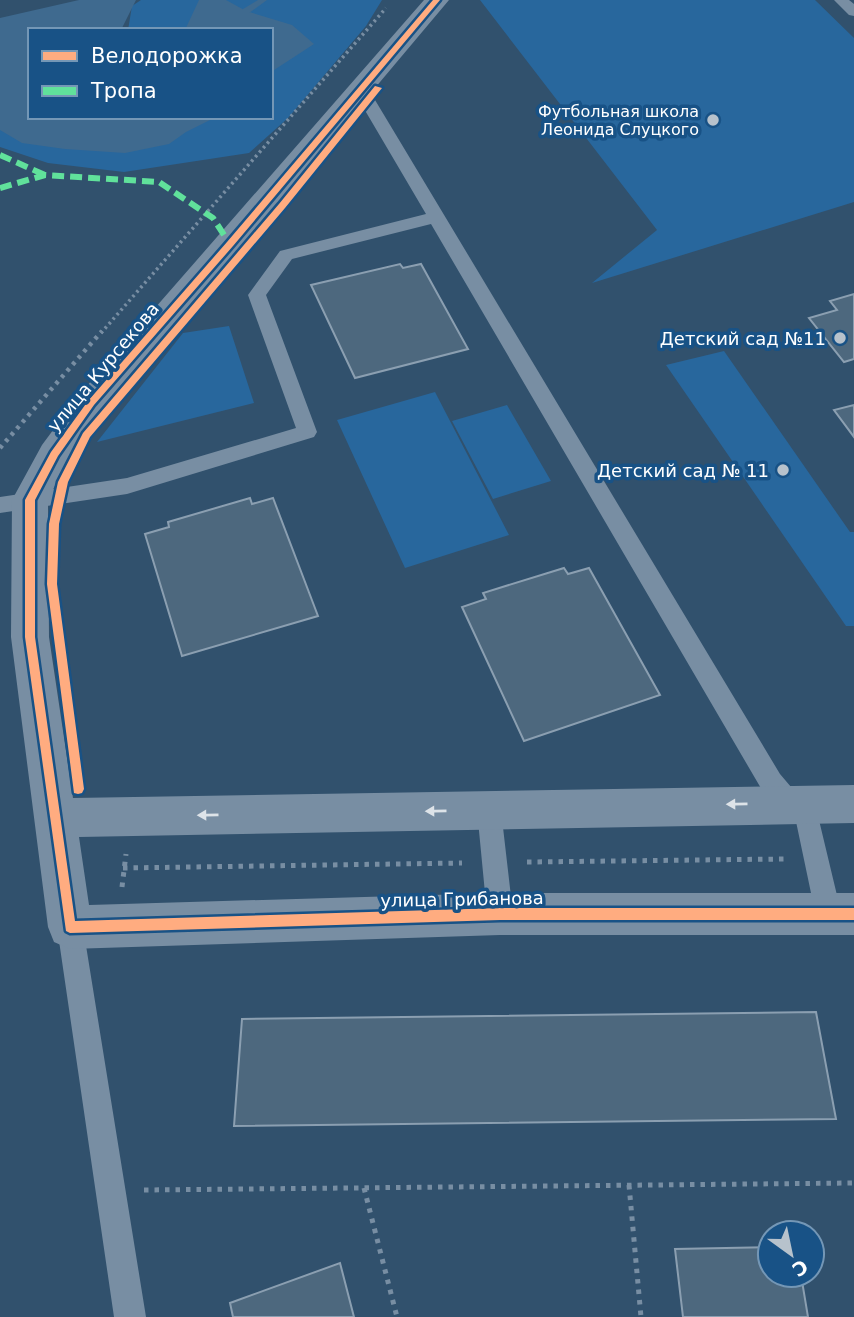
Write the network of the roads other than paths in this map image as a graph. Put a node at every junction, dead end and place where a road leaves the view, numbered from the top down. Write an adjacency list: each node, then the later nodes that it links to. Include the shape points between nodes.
1 (437, 0): 4 (street, улица Курсекова)
2 (841, 0): 3 (lane)
3 (854, 12)
4 (361, 90): 5 (lane); 6 (street, улица Курсекова, via 91,403)
5 (436, 217): 6 (lane, via 286,255 257,295 307,432 127,486); 7 (lane, via 771,782)
6 (15, 503): 10 (street, улица Курсекова)
7 (796, 803): 8 (street); 9 (street, one-way to 9); 11 (lane)
8 (854, 804)
9 (489, 810): 10 (street, one-way to 10); 12 (lane)
10 (57, 818): 13 (street, улица Курсекова)
11 (841, 913): 12 (street, улица Грибанова)
12 (500, 914): 13 (street, улица Грибанова)
13 (70, 927): 14 (lane)
14 (130, 1317)

